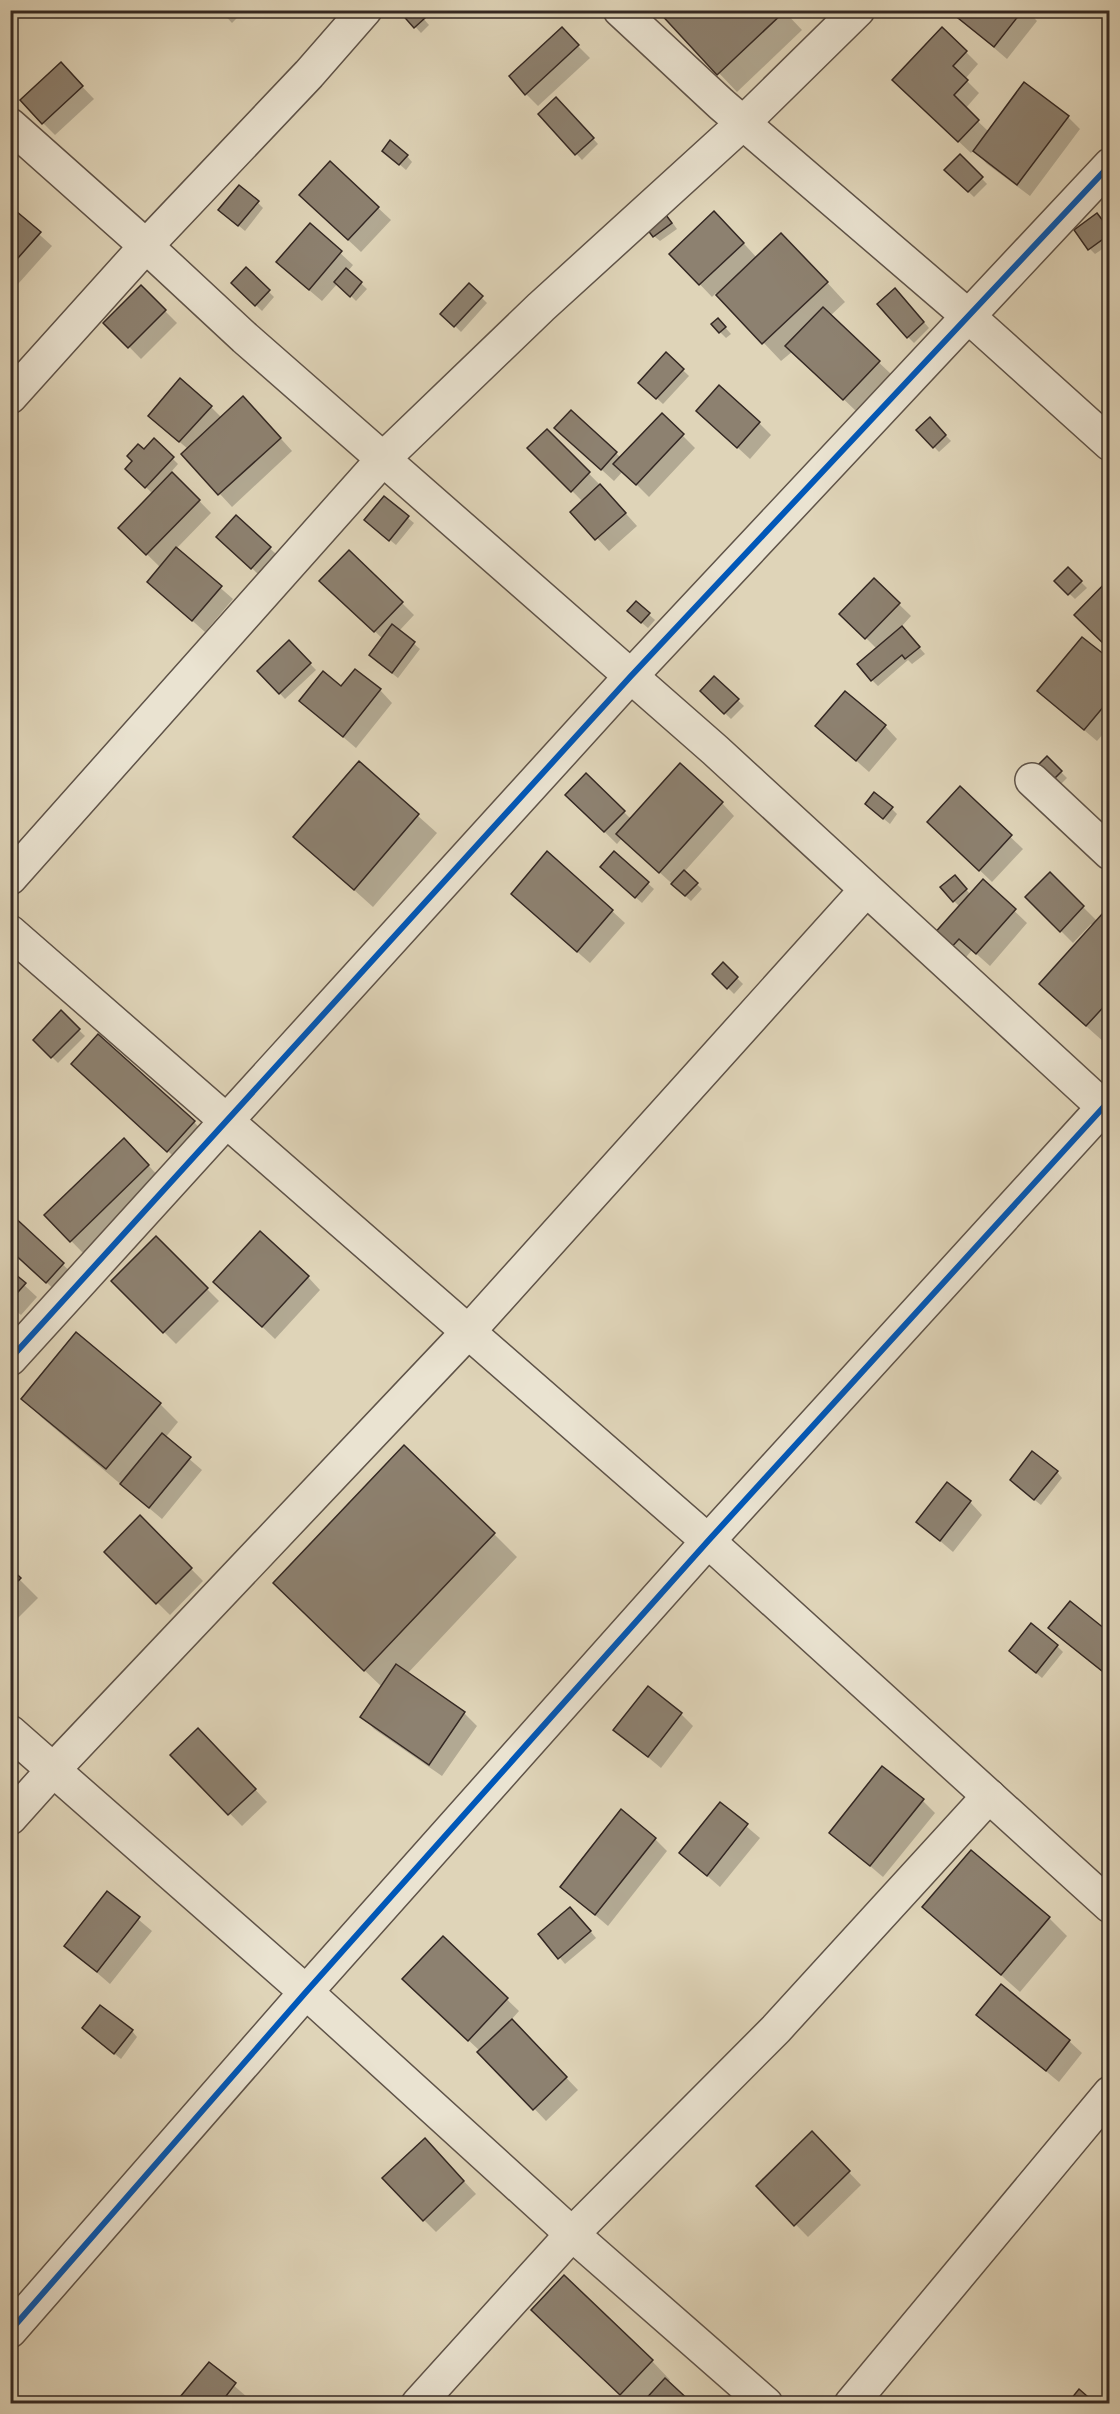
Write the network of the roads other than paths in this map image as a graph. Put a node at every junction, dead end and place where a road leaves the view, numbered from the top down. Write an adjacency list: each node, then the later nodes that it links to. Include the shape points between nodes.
1 (365, 10): 7 (street)
2 (620, 10): 4 (street)
3 (858, 10): 4 (street)
4 (743, 123): 8 (street); 11 (street, via 540,307)
5 (10, 125): 7 (street)
6 (1110, 165): 8 (street)
7 (146, 246): 9 (street); 11 (street)
8 (968, 316): 10 (street); 12 (street)
9 (10, 397)
10 (1110, 444)
11 (384, 458): 12 (street); 15 (street)
12 (631, 676): 16 (street); 19 (street)
13 (1032, 780): 14 (street)
14 (1110, 853)
15 (10, 878)
16 (866, 890): 18 (street); 20 (street)
17 (10, 932): 19 (street)
18 (1107, 1107): 22 (street)
19 (227, 1121): 20 (street); 21 (street)
20 (468, 1332): 22 (street); 24 (street)
21 (10, 1359)
22 (708, 1541): 25 (street); 28 (street)
23 (10, 1732): 24 (street)
24 (54, 1769): 26 (street); 28 (street)
25 (989, 1796): 27 (street); 30 (street, via 777,2029)
26 (10, 1818)
27 (1110, 1906)
28 (306, 1992): 30 (street); 31 (street)
29 (1110, 2093): 34 (street)
30 (572, 2234): 32 (street); 33 (street)
31 (10, 2331)
32 (417, 2403)
33 (766, 2403)
34 (851, 2403)

